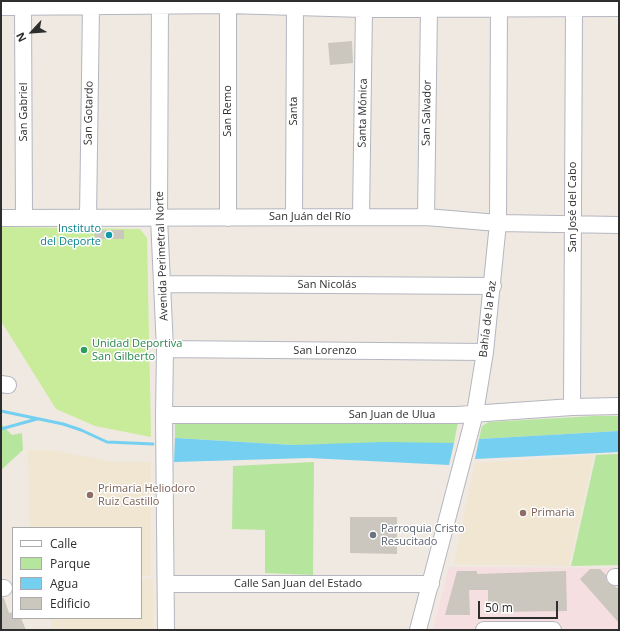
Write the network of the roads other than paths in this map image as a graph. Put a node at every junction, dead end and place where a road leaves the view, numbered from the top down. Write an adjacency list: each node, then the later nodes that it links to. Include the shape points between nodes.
1 (160, 3): 3 (street); 7 (street); 18 (street, Avenida Perimetral Norte)
2 (499, 4): 8 (street); 11 (street); 20 (street, Bahía de la Paz)
3 (228, 5): 5 (street); 19 (street, San Remo)
4 (23, 6): 6 (street); 7 (street); 16 (street, San Gabriel)
5 (295, 6): 10 (street); 12 (street, Santa)
6 (1, 7)
7 (91, 7): 17 (street, San Gotardo)
8 (574, 8): 9 (street); 21 (street, San José del Cabo)
9 (619, 8)
10 (364, 9): 11 (street); 13 (street, Santa Mónica)
11 (429, 9): 14 (street, San Salvador)
12 (294, 216): 13 (street, San Juán del Río); 19 (street, San Juán del Río)
13 (361, 217): 14 (street, San Juán del Río)
14 (426, 217): 20 (street, San Juán del Río)
15 (1, 218): 16 (street, San Juán del Río)
16 (24, 218): 17 (street, San Juán del Río)
17 (88, 218): 18 (street, San Juán del Río)
18 (159, 218): 19 (street, San Juán del Río); 23 (street, Avenida Perimetral Norte)
19 (228, 218)
20 (498, 222): 21 (street, San Juán del Río); 24 (street, Bahía de la Paz)
21 (573, 225): 22 (street, San Juán del Río); 28 (street, San José del Cabo)
22 (619, 225)
23 (162, 284): 24 (street, San Nicolás); 25 (street, Avenida Perimetral Norte)
24 (493, 286): 26 (street, Bahía de la Paz)
25 (165, 349): 26 (street, San Lorenzo); 30 (street, Avenida Perimetral Norte)
26 (484, 352): 29 (street, Bahía de la Paz)
27 (619, 406): 28 (street, San Juan de Ulua)
28 (572, 407): 29 (street, San Juan de Ulua)
29 (475, 413): 30 (street, San Juan de Ulua); 32 (street, Bahía de la Paz)
30 (164, 415): 31 (street, Avenida Perimetral Norte)
31 (166, 584): 32 (street, Calle San Juan del Estado); 33 (street, Avenida Perimetral Norte)
32 (430, 584): 34 (street, Bahía de la Paz)
33 (166, 630)
34 (418, 630)
35 (490, 630): 36 (street)
36 (553, 630)

